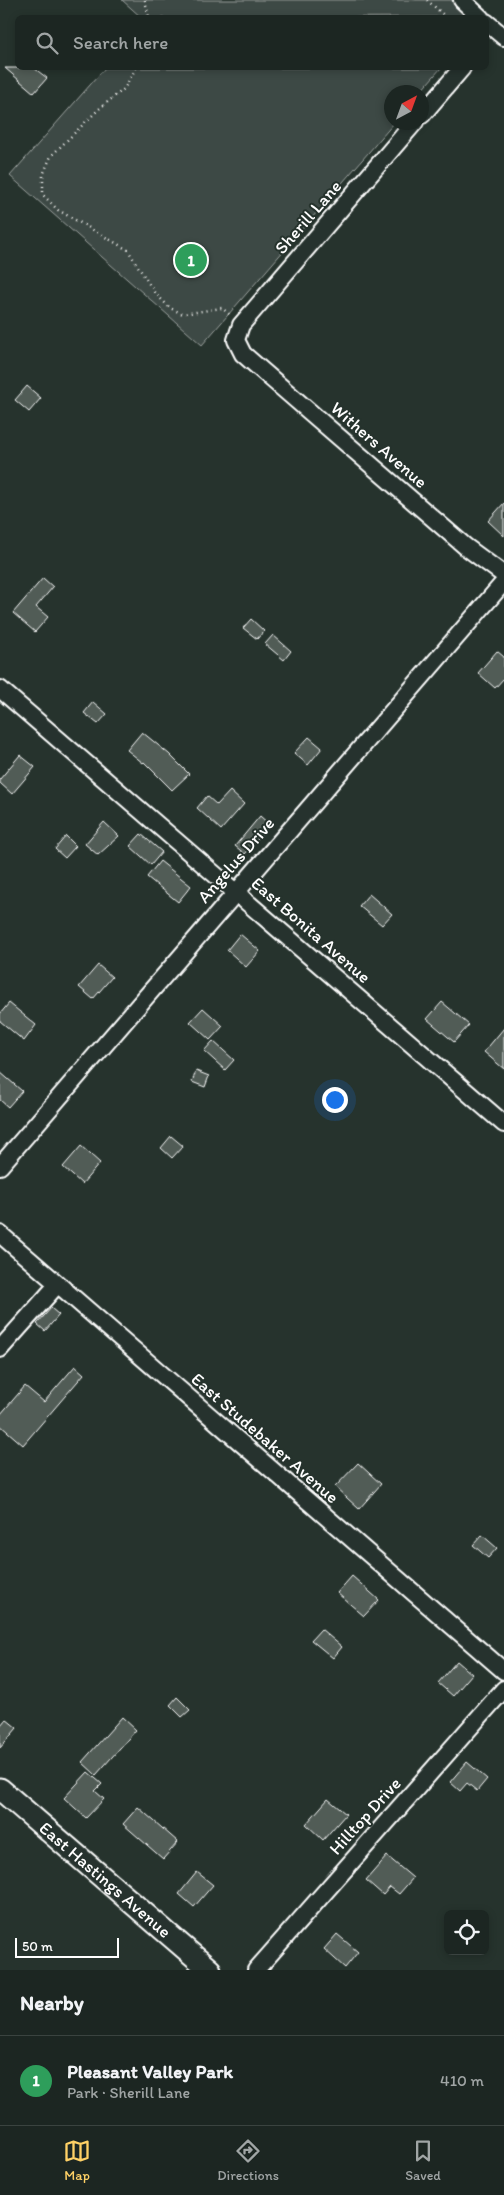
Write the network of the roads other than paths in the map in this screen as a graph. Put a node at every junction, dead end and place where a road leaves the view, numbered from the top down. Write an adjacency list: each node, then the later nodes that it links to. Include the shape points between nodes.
1 (462, 0): 2 (street)
2 (478, 15)
3 (460, 70): 4 (street)
4 (429, 107)
5 (408, 130): 6 (street, Sherill Lane, via 241,325)
6 (236, 340): 7 (street, Withers Avenue, via 243,354 466,547)
7 (504, 575)
8 (504, 582): 10 (street, Angelus Drive)
9 (0, 689): 10 (street, East Bonita Avenue)
10 (236, 891): 11 (street, East Bonita Avenue); 12 (street, Angelus Drive)
11 (504, 1124)
12 (0, 1166)
13 (0, 1234): 14 (street, East Studebaker Avenue)
14 (58, 1285): 15 (street); 16 (street, East Studebaker Avenue)
15 (0, 1349)
16 (504, 1671)
17 (504, 1689): 20 (street, Hilltop Drive)
18 (3, 1798): 19 (main road, East Hastings Avenue)
19 (210, 1970)
20 (256, 1970)

